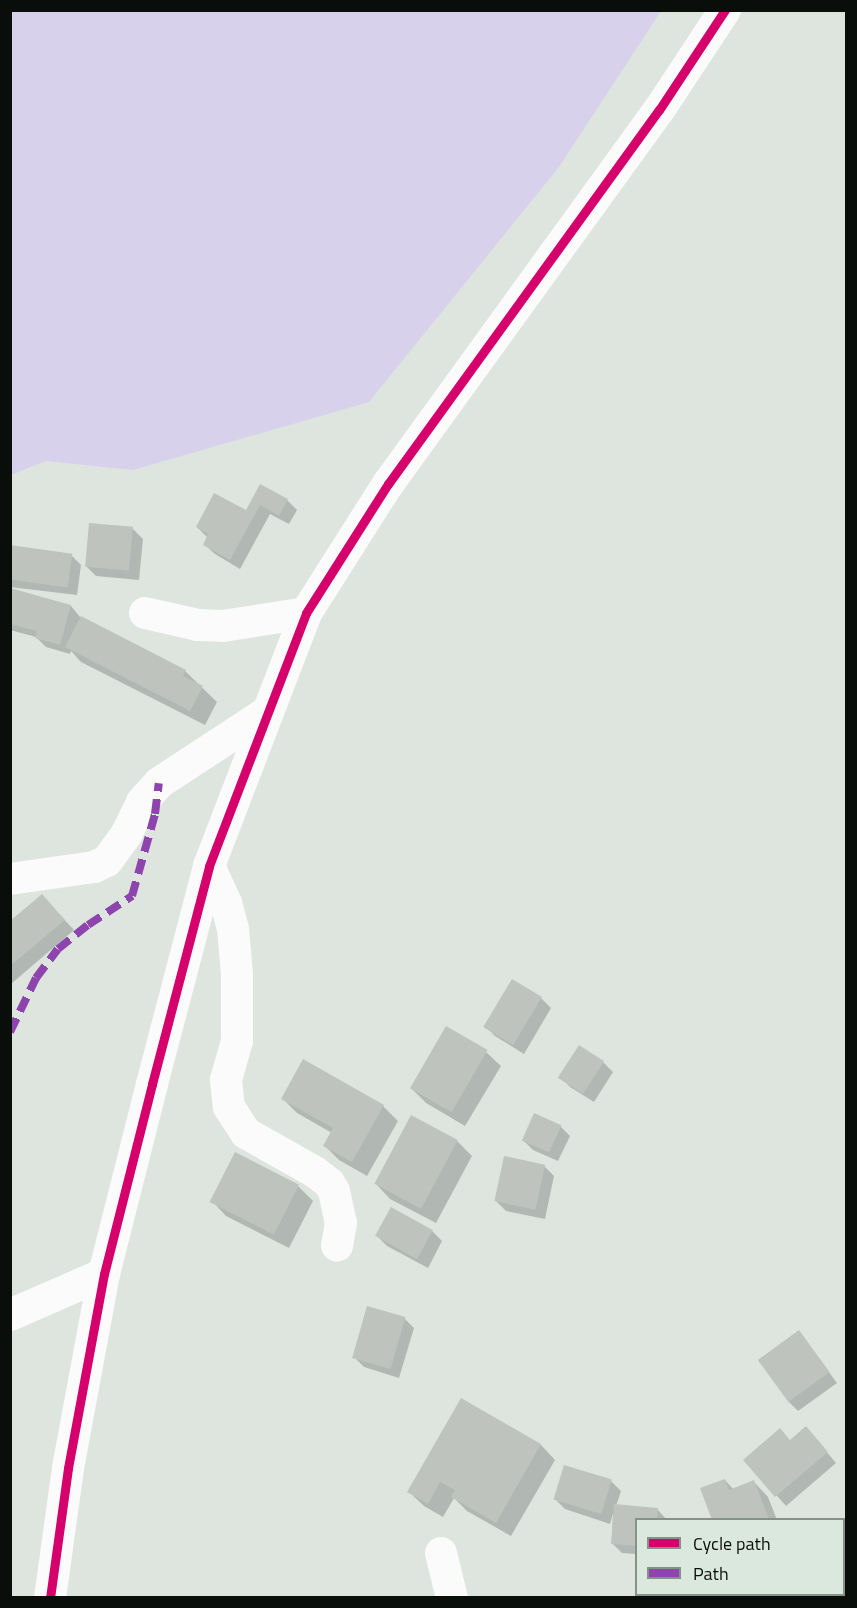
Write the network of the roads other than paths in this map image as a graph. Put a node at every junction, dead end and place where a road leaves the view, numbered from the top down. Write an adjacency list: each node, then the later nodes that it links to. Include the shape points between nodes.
1 (725, 10): 3 (street, via 659,110 388,484)
2 (144, 613): 3 (street, via 198,625 223,626)
3 (306, 613): 4 (street)
4 (267, 712): 5 (street); 6 (street, via 159,783 142,802 127,833 106,861 94,867)
5 (209, 866): 7 (street, via 231,920 237,974 237,1041 226,1080 229,1107 246,1133 329,1183 341,1223); 8 (street)
6 (10, 879)
7 (337, 1246)
8 (104, 1274): 9 (street); 11 (street, via 68,1468)
9 (10, 1315)
10 (441, 1553): 12 (street)
11 (50, 1598)
12 (452, 1598)

